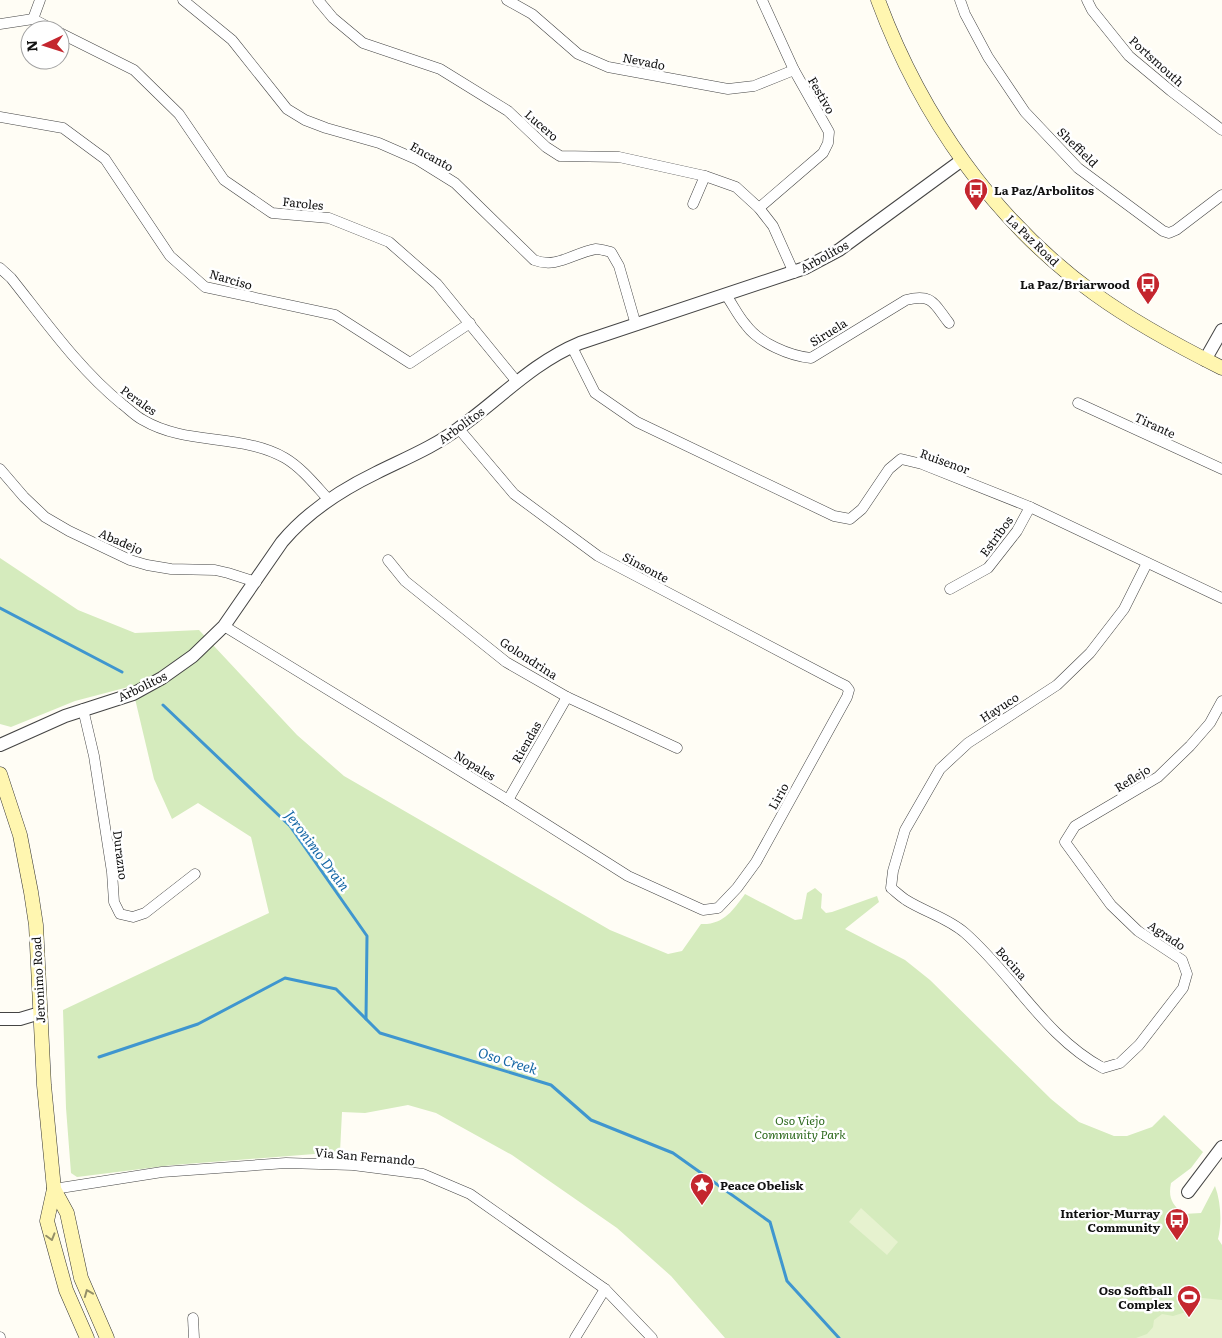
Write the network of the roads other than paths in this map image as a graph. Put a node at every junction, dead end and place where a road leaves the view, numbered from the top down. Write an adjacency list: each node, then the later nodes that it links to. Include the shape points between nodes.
1 (40, 0): 9 (street)
2 (183, 0): 25 (street, Encanto, via 232,40 287,109 326,128 379,143 455,183 534,260 550,264 597,249 611,252 619,266)
3 (318, 0): 16 (street, Lucero, via 333,18 363,42 440,70 508,111 560,156 618,156)
4 (507, 0): 12 (street, Nevado, via 532,14 578,54 608,67 728,89 754,86)
5 (762, 0): 12 (street, Festivo)
6 (878, 0): 15 (main road, La Paz Road, via 921,97)
7 (960, 0): 17 (street, Sheffield, via 988,57 1025,112 1086,174 1169,233)
8 (1087, 0): 14 (street, Portsmouth, via 1130,56)
9 (33, 19): 10 (street)
10 (0, 24)
11 (70, 38): 23 (street, Faroles, via 134,70 179,114 224,180 272,212 328,218 389,242 437,284)
12 (794, 70): 19 (street, Festivo, via 829,132 828,143 823,153)
13 (0, 117): 23 (street, Narciso, via 63,128 105,159 170,256 205,287 335,315 410,363)
14 (1222, 130)
15 (962, 160): 21 (street, Arbolitos, via 839,250); 28 (main road, La Paz Road, via 1023,232 1080,282 1137,322)
16 (705, 176): 18 (street); 19 (street, Lucero, via 736,187)
17 (1222, 194)
18 (693, 204)
19 (759, 208): 21 (street, Lucero, via 774,226)
20 (0, 268): 35 (street, Perales, via 88,373 142,420 169,433 263,449 286,459)
21 (794, 273): 22 (street, Arbolitos)
22 (726, 296): 24 (street, Siruela, via 746,327 774,347 798,357 812,358 906,300 921,296 932,301); 25 (street, Arbolitos)
23 (470, 323): 30 (street, Faroles)
24 (949, 323)
25 (636, 326): 27 (street, Arbolitos)
26 (1222, 330): 28 (street)
27 (572, 346): 30 (street, Arbolitos, via 536,366); 36 (street, Ruisenor, via 595,393 637,422 834,516 850,519 862,509 889,469 901,459 922,464)
28 (1205, 360): 29 (main road, La Paz Road)
29 (1222, 368)
30 (517, 382): 32 (street, Arbolitos)
31 (1078, 403): 34 (street, Tirante)
32 (459, 428): 35 (street, Arbolitos); 43 (street, Sinsonte, via 514,494 598,556 846,686)
33 (0, 469): 39 (street, Abadejo, via 45,518 130,560 171,570 228,572)
34 (1222, 469)
35 (329, 500): 39 (street, Arbolitos, via 287,536)
36 (1030, 507): 38 (street, Ruisenor); 40 (street, Estribos, via 988,568)
37 (388, 560): 44 (street, Golondrina, via 405,581 506,662)
38 (1147, 563): 41 (street, Ruisenor); 53 (street, Hayuco, via 1124,609 1090,653 1057,685 968,744 940,769 905,830)
39 (256, 582): 42 (street, Arbolitos)
40 (950, 589)
41 (1222, 597)
42 (224, 626): 46 (street, Arbolitos, via 194,656 162,678 132,694); 50 (street, Nopales)
43 (848, 690): 54 (street, Lirio, via 756,862)
44 (567, 697): 48 (street, Golondrina); 50 (street, Riendas)
45 (1222, 701): 51 (street, Reflejo, via 1210,723 1158,777 1076,826)
46 (83, 709): 47 (street, Arbolitos); 52 (street, Durazno, via 94,756 114,902 120,914 134,917 145,913)
47 (0, 745)
48 (677, 748)
49 (0, 774): 56 (main road, Jeronimo Road, via 20,835 31,892)
50 (508, 800): 54 (street, Nopales, via 628,876 703,910)
51 (1065, 842): 58 (street, Agrado, via 1111,905 1138,931 1182,960 1187,974 1183,988 1139,1045 1120,1063)
52 (195, 874)
53 (891, 888): 58 (street, Bocina, via 906,900 964,932 993,960 1055,1033 1088,1060)
54 (718, 908)
55 (0, 1011): 56 (street)
56 (40, 1013): 57 (street, via 20,1019); 60 (main road, Jeronimo Road)
57 (0, 1019)
58 (1104, 1068)
59 (1222, 1147): 61 (street)
60 (54, 1189): 62 (street, Via San Fernando, via 162,1172 286,1163 353,1165 423,1174 470,1194); 64 (main road, Jeronimo Road, one-way to 64, via 46,1221 66,1290); 65 (main road, Jeronimo Road, one-way to 60, via 81,1278 67,1213)
61 (1188, 1192)
62 (604, 1290): 67 (street); 68 (street, Via San Fernando)
63 (193, 1318): 66 (street)
64 (87, 1338)
65 (107, 1338)
66 (194, 1338)
67 (575, 1338)
68 (652, 1338)

